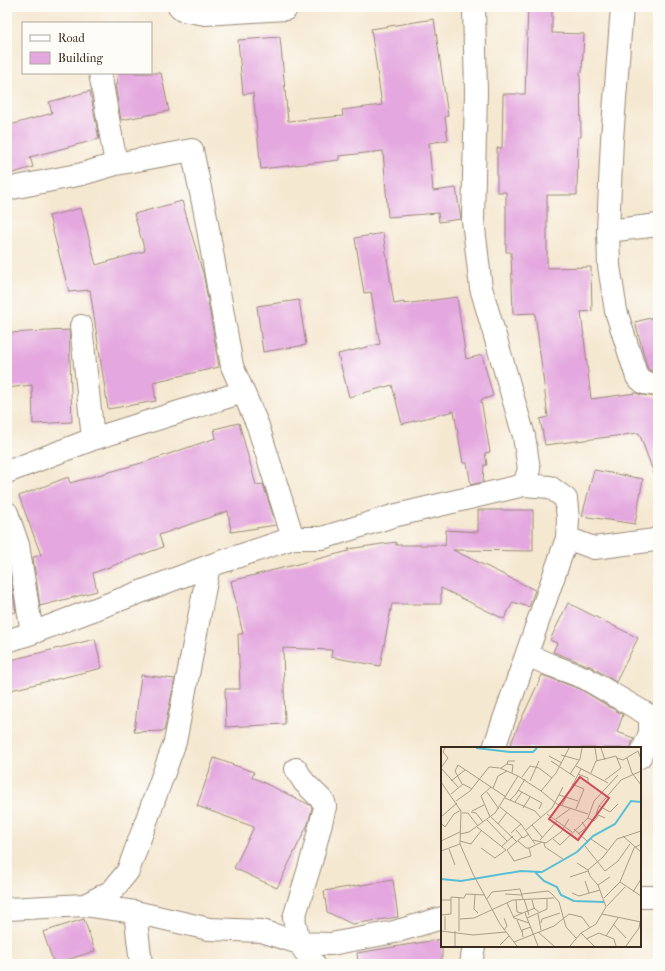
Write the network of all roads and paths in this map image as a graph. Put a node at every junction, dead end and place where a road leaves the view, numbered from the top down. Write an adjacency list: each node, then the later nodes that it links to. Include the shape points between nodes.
1 (179, 7): 4 (street, via 182,10 205,14)
2 (474, 7): 15 (street, via 476,92 472,220 481,288 524,436 529,469)
3 (622, 7): 9 (street)
4 (286, 9)
5 (100, 74): 6 (street)
6 (116, 164): 7 (street, via 82,174); 12 (street, via 192,150 232,366)
7 (7, 189)
8 (658, 225): 9 (street)
9 (608, 231): 11 (street, via 609,266 616,311 637,377 644,383)
10 (81, 326): 13 (street)
11 (658, 385)
12 (243, 392): 13 (street); 17 (street, via 258,426)
13 (92, 439): 14 (street)
14 (7, 472)
15 (524, 485): 17 (street, via 393,516 322,538); 18 (street, via 550,487 566,499)
16 (7, 513): 21 (street, via 18,545)
17 (293, 538): 20 (street)
18 (567, 538): 19 (street, via 594,548); 23 (street)
19 (658, 538)
20 (209, 566): 21 (street); 29 (street, via 175,742 128,871 112,891)
21 (32, 633): 22 (street)
22 (7, 641)
23 (527, 655): 24 (street); 25 (street, via 585,678 650,716 650,733)
24 (494, 747)
25 (641, 755)
26 (296, 769): 33 (street, via 326,807 294,918)
27 (641, 897): 28 (street)
28 (658, 897)
29 (86, 905): 30 (street); 31 (street)
30 (7, 909)
31 (135, 912): 33 (street, via 209,929 262,931); 35 (street)
32 (441, 918): 33 (street, via 394,932 331,944)
33 (299, 943): 36 (street)
34 (474, 947): 37 (street)
35 (141, 964)
36 (314, 964)
37 (471, 964)

